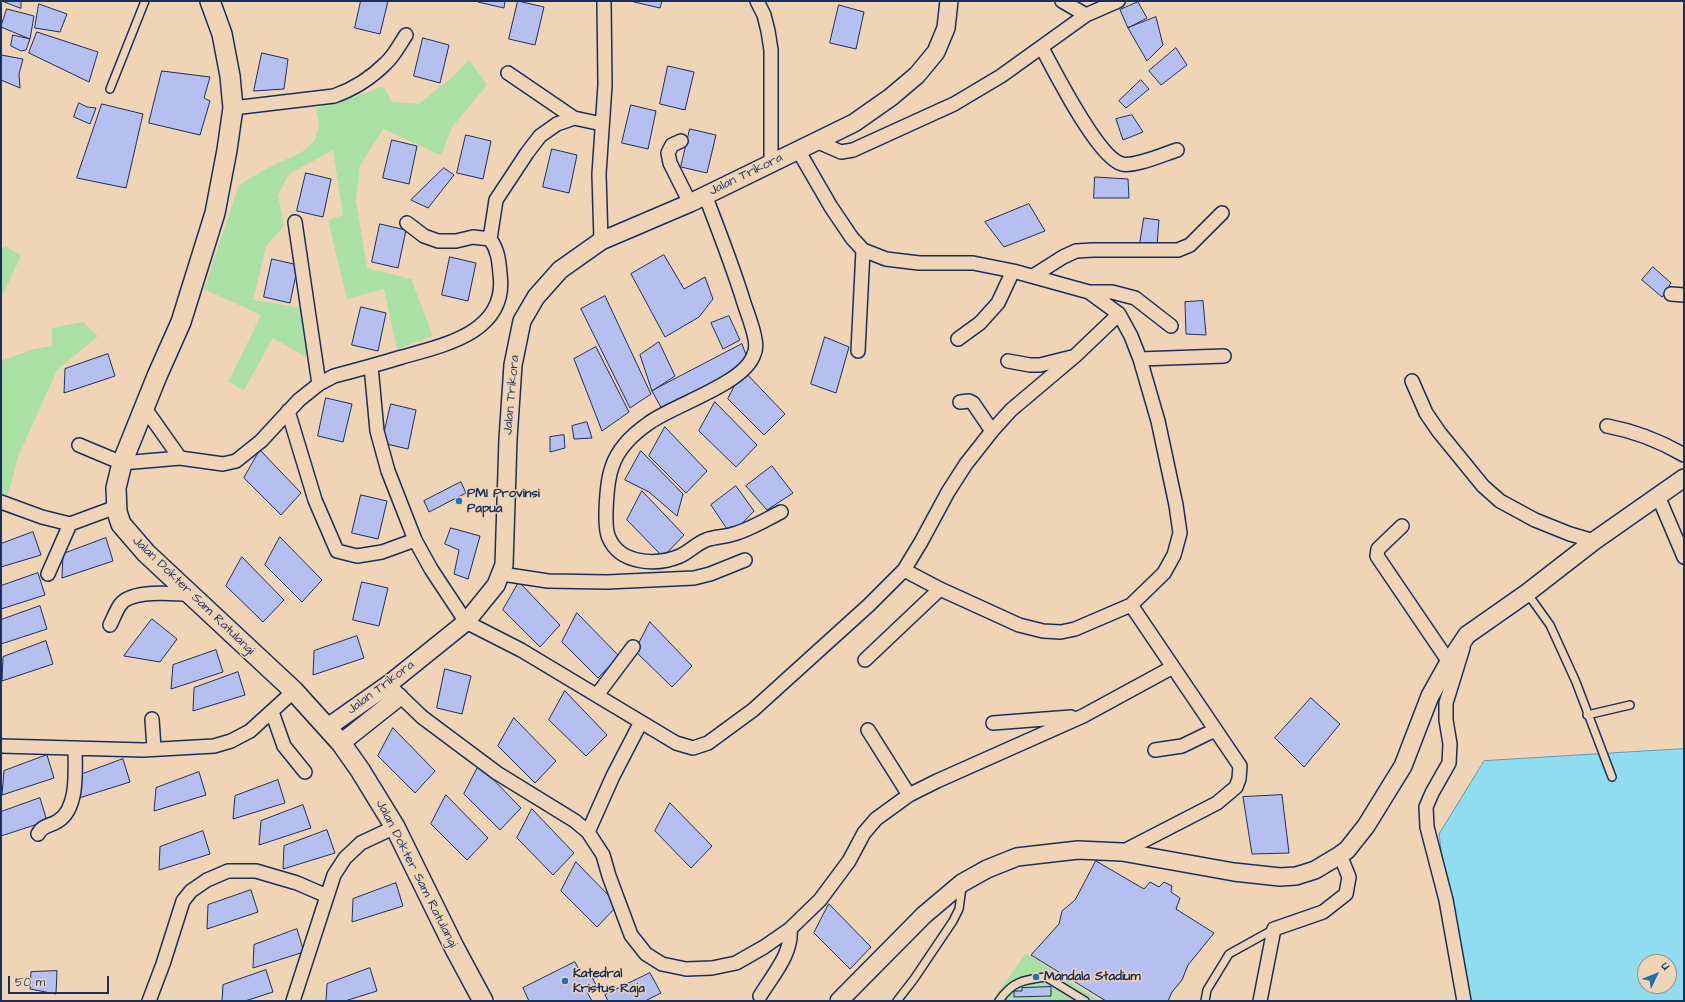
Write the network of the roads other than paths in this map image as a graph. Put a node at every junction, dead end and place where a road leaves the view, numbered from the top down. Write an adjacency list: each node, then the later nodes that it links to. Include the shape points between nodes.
1 (145, 1): 12 (lane)
2 (210, 1): 13 (main road, Jalan Dokter Sam Ratulangi, via 222,34)
3 (604, 1): 15 (street, via 605,85)
4 (757, 1): 20 (street, via 767,26 771,50)
5 (949, 1): 17 (street, Jalan Trikora, via 942,39 936,52 917,75 892,97 854,123)
6 (1062, 1): 8 (street)
7 (1118, 1): 8 (street)
8 (1086, 15): 10 (street)
9 (406, 35): 13 (street, via 387,62 348,91 327,97)
10 (1042, 48): 17 (street, via 954,104 853,150 841,152); 19 (street, via 1094,140 1116,162 1124,164 1148,160)
11 (508, 73): 14 (street)
12 (110, 90)
13 (233, 108): 46 (main road, Jalan Dokter Sam Ratulangi, via 211,227 181,322)
14 (574, 118): 15 (street); 26 (street, via 557,124 540,136 510,177 496,200)
15 (602, 124): 27 (street, via 599,174)
16 (681, 141): 22 (street, via 672,145 668,153 670,163)
17 (816, 141): 18 (street, Jalan Trikora)
18 (798, 150): 20 (street, Jalan Trikora); 28 (street, via 831,207)
19 (1177, 150)
20 (771, 164): 21 (street, Jalan Trikora)
21 (705, 195): 22 (street, Jalan Trikora); 58 (street, via 755,339 754,357 737,375 712,391 651,421 633,435 621,449 611,467 607,494 608,537 616,549 626,556 636,560 665,560 680,556 707,540 731,535)
22 (690, 203): 27 (street, Jalan Trikora)
23 (1222, 213): 30 (street, via 1190,245 1178,250 1076,252)
24 (295, 222): 44 (street)
25 (407, 223): 26 (street, via 424,236 438,241 456,241 473,237)
26 (490, 240): 42 (street, via 497,249 502,291 494,311 482,324 460,339)
27 (601, 241): 67 (street, Jalan Trikora, via 560,270 536,297 522,321 513,365 508,439 506,542)
28 (863, 250): 29 (street, via 886,259 919,263 972,263); 37 (street)
29 (1013, 271): 30 (street); 36 (street, via 998,303 980,323)
30 (1033, 276): 31 (street)
31 (1089, 292): 34 (street); 35 (street, via 1112,292 1134,298)
32 (1671, 294): 33 (street)
33 (1684, 295)
34 (1119, 314): 38 (street); 40 (street)
35 (1171, 326)
36 (958, 339)
37 (858, 351)
38 (1075, 356): 41 (street, via 1030,366); 49 (street, via 1010,410)
39 (1224, 356): 40 (street)
40 (1140, 359): 71 (street, via 1158,421 1180,532 1174,555 1164,573)
41 (1008, 361)
42 (371, 366): 44 (street, via 334,376); 61 (street, via 379,438 388,471)
43 (1412, 381): 62 (street, via 1426,413 1439,432 1483,486 1500,501 1535,520)
44 (319, 384): 47 (street)
45 (960, 402): 49 (street, via 969,401 973,404)
46 (144, 407): 52 (street); 53 (main road, Jalan Dokter Sam Ratulangi)
47 (288, 412): 52 (street, via 261,441 236,461 224,464); 61 (street, via 315,500 337,552 357,556 382,552)
48 (1607, 426): 51 (street, via 1648,438)
49 (992, 431): 65 (street, via 948,492)
50 (80, 445): 53 (street)
51 (1684, 455)
52 (180, 458): 53 (street)
53 (122, 463): 57 (main road, Jalan Dokter Sam Ratulangi, via 116,488)
54 (1684, 478): 55 (street)
55 (1658, 496): 62 (street); 63 (street)
56 (1, 502): 59 (street)
57 (116, 507): 59 (street); 70 (main road, Jalan Dokter Sam Ratulangi, via 121,524 130,536)
58 (781, 512)
59 (70, 524): 66 (street)
60 (1402, 526): 77 (street, via 1378,549 1377,556)
61 (415, 540): 72 (street)
62 (1594, 541): 69 (street)
63 (1684, 557)
64 (745, 560): 67 (street, via 694,578 607,582 548,581)
65 (904, 570): 68 (street); 87 (street, via 753,710 708,742 693,748 676,743)
66 (48, 574)
67 (502, 574): 72 (street, Jalan Trikora)
68 (940, 589): 71 (street, via 1019,625 1043,632 1076,629); 76 (street)
69 (1527, 593): 74 (street); 84 (lane, via 1550,625 1576,682)
70 (189, 594): 73 (street, via 143,594 129,597 120,606); 79 (main road, Jalan Dokter Sam Ratulangi)
71 (1131, 605): 78 (street)
72 (466, 622): 80 (street, Jalan Trikora); 81 (street, via 521,650)
73 (110, 625)
74 (1467, 635): 77 (street); 121 (street, via 1446,703 1449,763 1426,807 1427,827 1446,900)
75 (633, 647): 81 (street)
76 (865, 660)
77 (1449, 662): 104 (street, via 1430,696 1403,766 1366,826)
78 (1173, 667): 85 (street); 91 (street)
79 (294, 691): 83 (street); 89 (main road, Jalan Dokter Sam Ratulangi)
80 (394, 691): 89 (street, Jalan Trikora); 92 (street, Jalan Trikora); 101 (street, via 422,717 497,773 575,821)
81 (596, 695): 87 (street)
82 (1630, 705): 84 (lane)
83 (272, 712): 95 (street, via 250,731 231,741 214,746); 97 (street, via 284,746)
84 (1587, 715): 98 (lane)
85 (1083, 716): 88 (street); 99 (street)
86 (152, 720): 95 (street)
87 (641, 722): 101 (street)
88 (993, 723)
89 (328, 727): 92 (main road, Jalan Dokter Sam Ratulangi)
90 (868, 730): 99 (street)
91 (1215, 730): 96 (street, via 1182,746); 103 (street, via 1240,766 1236,787 1217,803)
92 (341, 743): 100 (main road, Jalan Dokter Sam Ratulangi)
93 (1, 746): 94 (street)
94 (75, 748): 95 (street); 102 (street, via 74,789 68,812 58,822 46,826)
95 (154, 749)
96 (1154, 750)
97 (305, 772)
98 (1612, 777)
99 (909, 795): 107 (street, via 876,818 820,900)
100 (395, 827): 106 (street, via 361,843 346,858 334,875); 113 (main road, Jalan Dokter Sam Ratulangi)
101 (588, 832): 107 (street, via 603,855 631,935 646,954 662,964 686,969 712,968 736,963)
102 (38, 834)
103 (1122, 852): 104 (street, via 1234,872 1280,877 1296,876 1315,870); 105 (street, via 1078,850 1017,857)
104 (1340, 855): 108 (street, via 1348,877 1344,896 1323,912)
105 (962, 883): 114 (street, via 924,915); 115 (lane, via 959,909 953,921)
106 (328, 896): 111 (street, via 297,883 256,871 228,871 207,880 191,891 183,901); 112 (street)
107 (790, 929): 110 (street, via 791,939 786,954)
108 (1274, 929): 109 (lane, via 1229,954); 120 (street)
109 (1207, 990): 118 (lane); 119 (lane)
110 (760, 996)
111 (149, 1001)
112 (293, 1001)
113 (483, 1001)
114 (839, 1001)
115 (897, 1001)
116 (999, 1001): 117 (lane, via 1006,990 1020,982 1046,978)
117 (1085, 1001)
118 (1199, 1001)
119 (1205, 1001)
120 (1260, 1001)
121 (1464, 1001)

